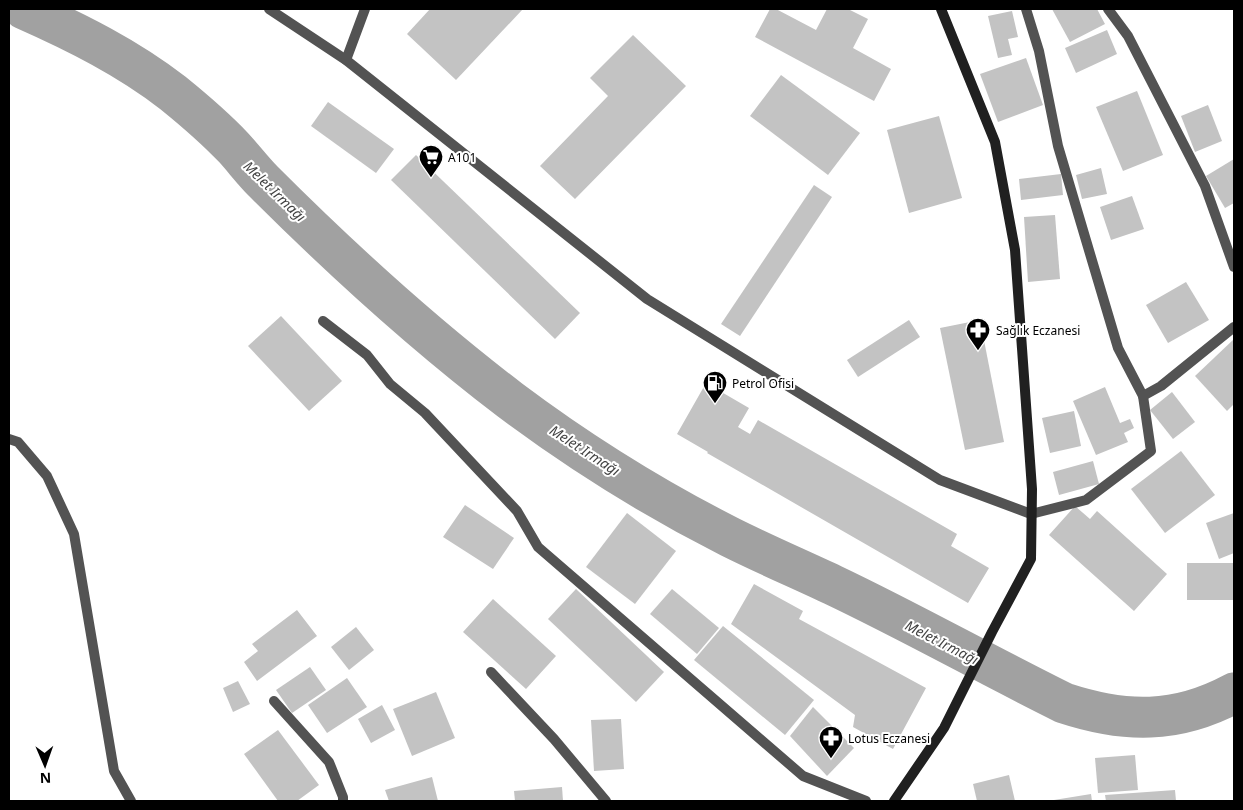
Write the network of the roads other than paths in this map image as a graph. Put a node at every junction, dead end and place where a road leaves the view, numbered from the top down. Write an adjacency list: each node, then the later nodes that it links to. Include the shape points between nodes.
1 (269, 9): 6 (street)
2 (365, 9): 6 (street)
3 (941, 9): 12 (main road, via 996,142 1015,250 1032,489)
4 (1026, 9): 10 (street, via 1039,51 1058,146 1118,348)
5 (1108, 9): 7 (street, via 1128,36 1205,186)
6 (346, 60): 12 (street, via 647,300 940,480)
7 (1234, 267)
8 (323, 321): 18 (street, via 367,355 390,384 425,413 517,511 538,547 804,776)
9 (1234, 327): 10 (street, via 1161,386)
10 (1143, 396): 12 (street, via 1151,452 1086,500)
11 (9, 439): 15 (street, via 18,442 47,476 74,534 114,771)
12 (1031, 514): 19 (main road, via 1031,559 944,728)
13 (491, 672): 17 (street)
14 (274, 701): 16 (street, via 329,762)
15 (131, 801)
16 (343, 801)
17 (606, 801)
18 (866, 801)
19 (894, 801)

